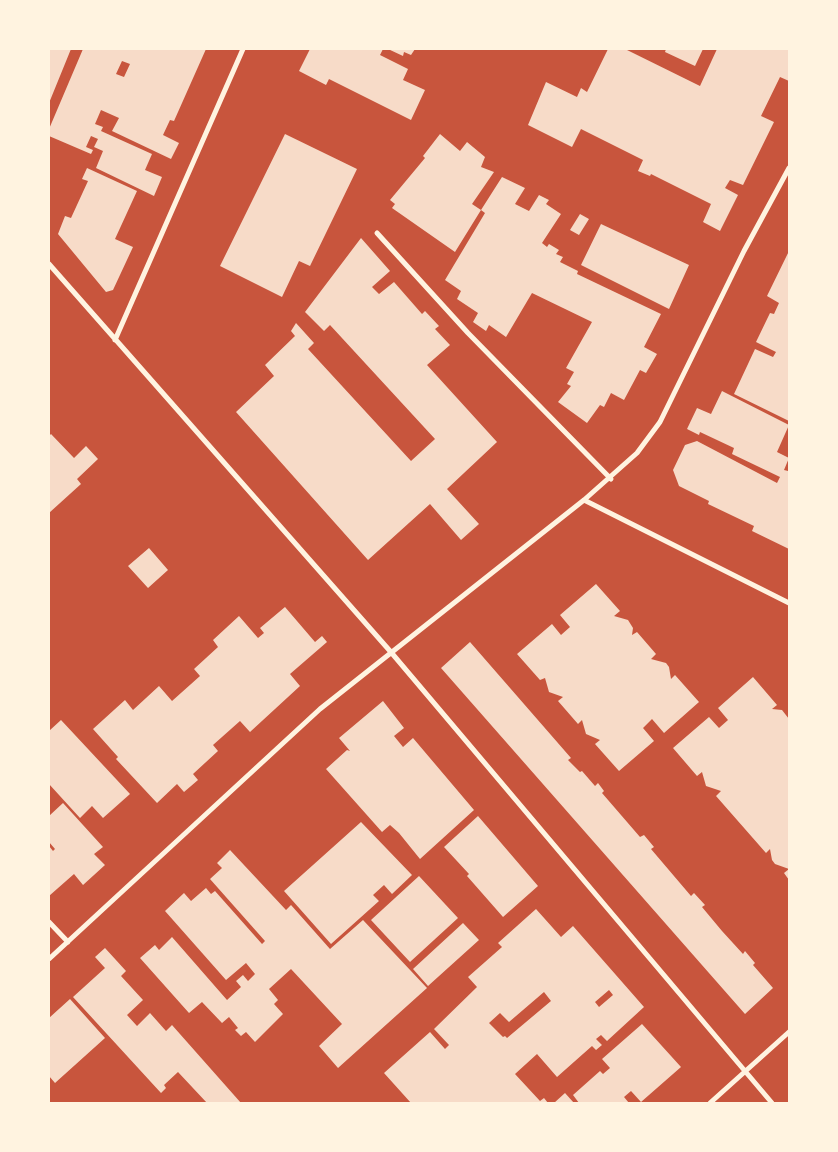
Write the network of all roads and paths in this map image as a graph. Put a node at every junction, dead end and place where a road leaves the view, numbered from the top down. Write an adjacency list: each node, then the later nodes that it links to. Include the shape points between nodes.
1 (243, 49): 5 (street)
2 (789, 168): 6 (street, via 744,251 660,422 637,453)
3 (377, 232): 6 (street, via 468,333)
4 (49, 264): 5 (street)
5 (115, 340): 9 (street)
6 (611, 479): 7 (street)
7 (584, 500): 8 (street); 9 (street)
8 (789, 603)
9 (390, 651): 11 (street, via 320,709); 14 (street)
10 (49, 922): 11 (street)
11 (68, 942): 12 (street)
12 (49, 959)
13 (789, 1032): 14 (street)
14 (744, 1072): 15 (street); 16 (street)
15 (710, 1103)
16 (772, 1103)

